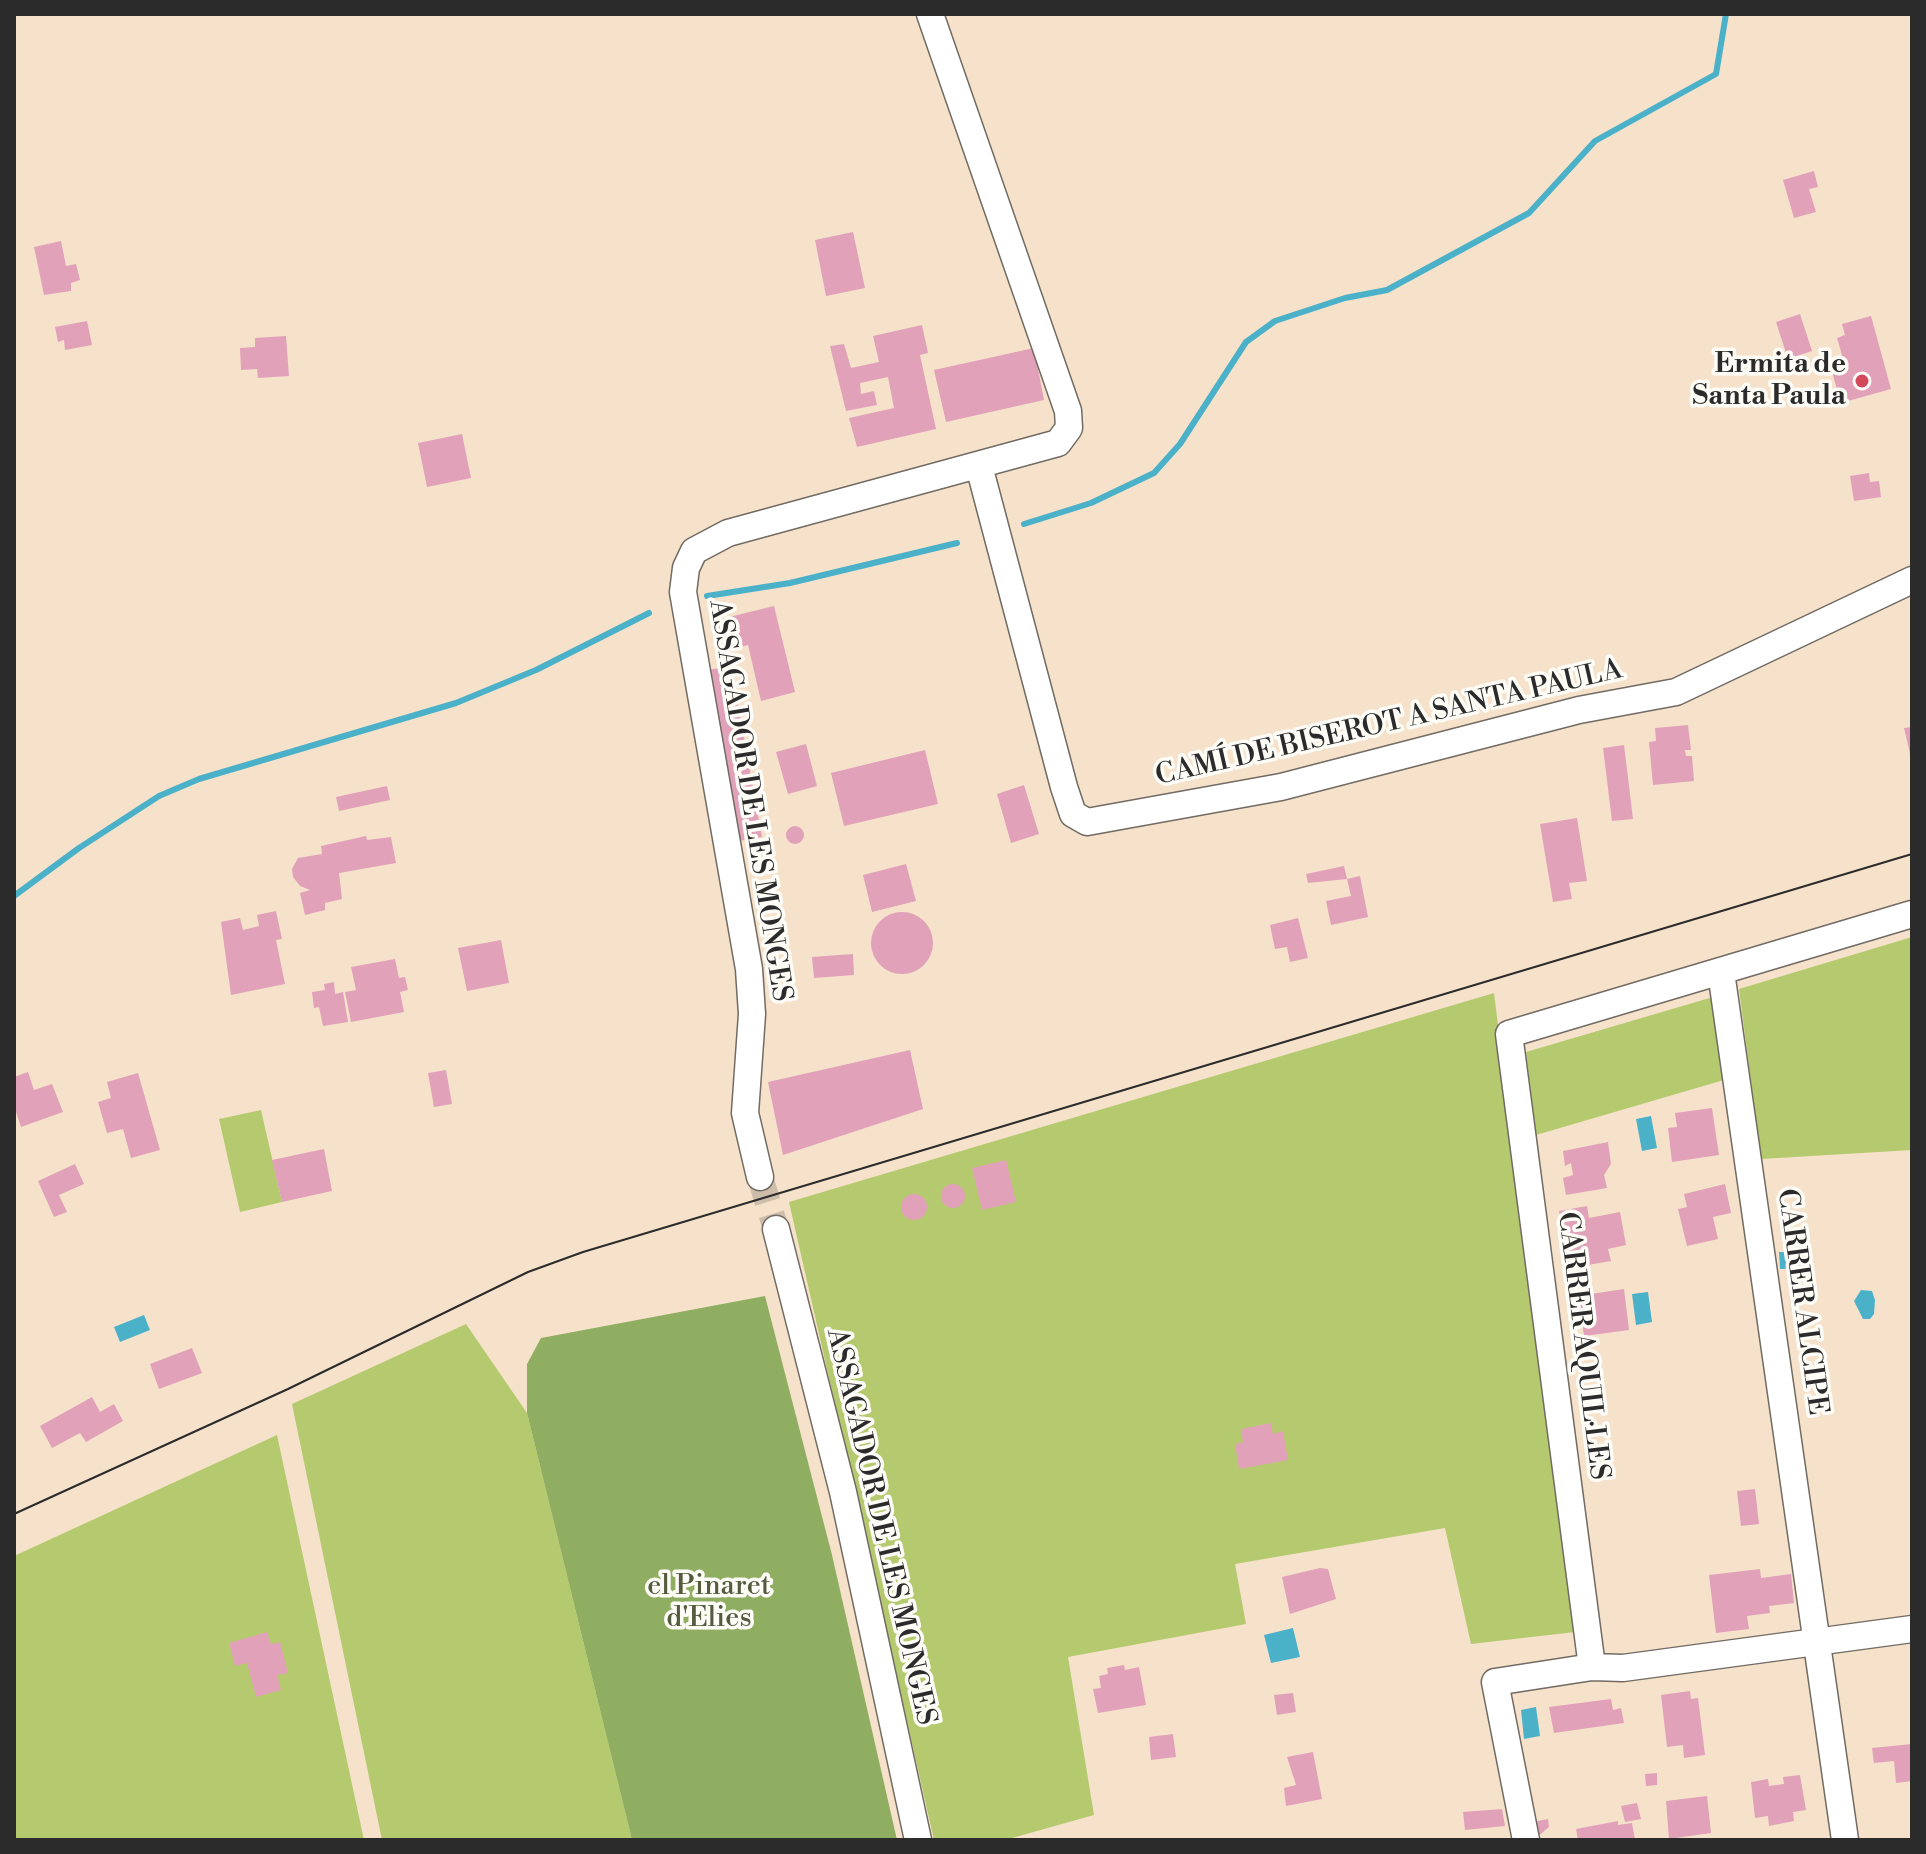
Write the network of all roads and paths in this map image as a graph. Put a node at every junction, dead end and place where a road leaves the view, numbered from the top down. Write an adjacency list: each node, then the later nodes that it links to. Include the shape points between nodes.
1 (930, 14): 2 (street, ASSAGADOR DE LES MONGES, via 1068,411 1069,428 1058,443)
2 (979, 466): 3 (street, CAMÍ DE BISEROT A SANTA PAULA, via 1064,787 1073,814 1087,822 1281,787 1579,710 1676,692); 6 (street, ASSAGADOR DE LES MONGES, via 728,533 694,551 686,568 683,592 749,969 752,1014 745,1113)
3 (1912, 580)
4 (1912, 914): 5 (street)
5 (1721, 972): 9 (street, CARRER ALCIPE); 10 (street, CARRER AQUIL·LES, via 1509,1034)
6 (760, 1177)
7 (776, 1229): 11 (street, ASSAGADOR DE LES MONGES, via 843,1492)
8 (1912, 1629): 9 (street)
9 (1818, 1642): 10 (street, via 1623,1668); 13 (street, CARRER ALCIPE)
10 (1592, 1667): 12 (street, via 1495,1682)
11 (918, 1840)
12 (1526, 1840)
13 (1845, 1840)

